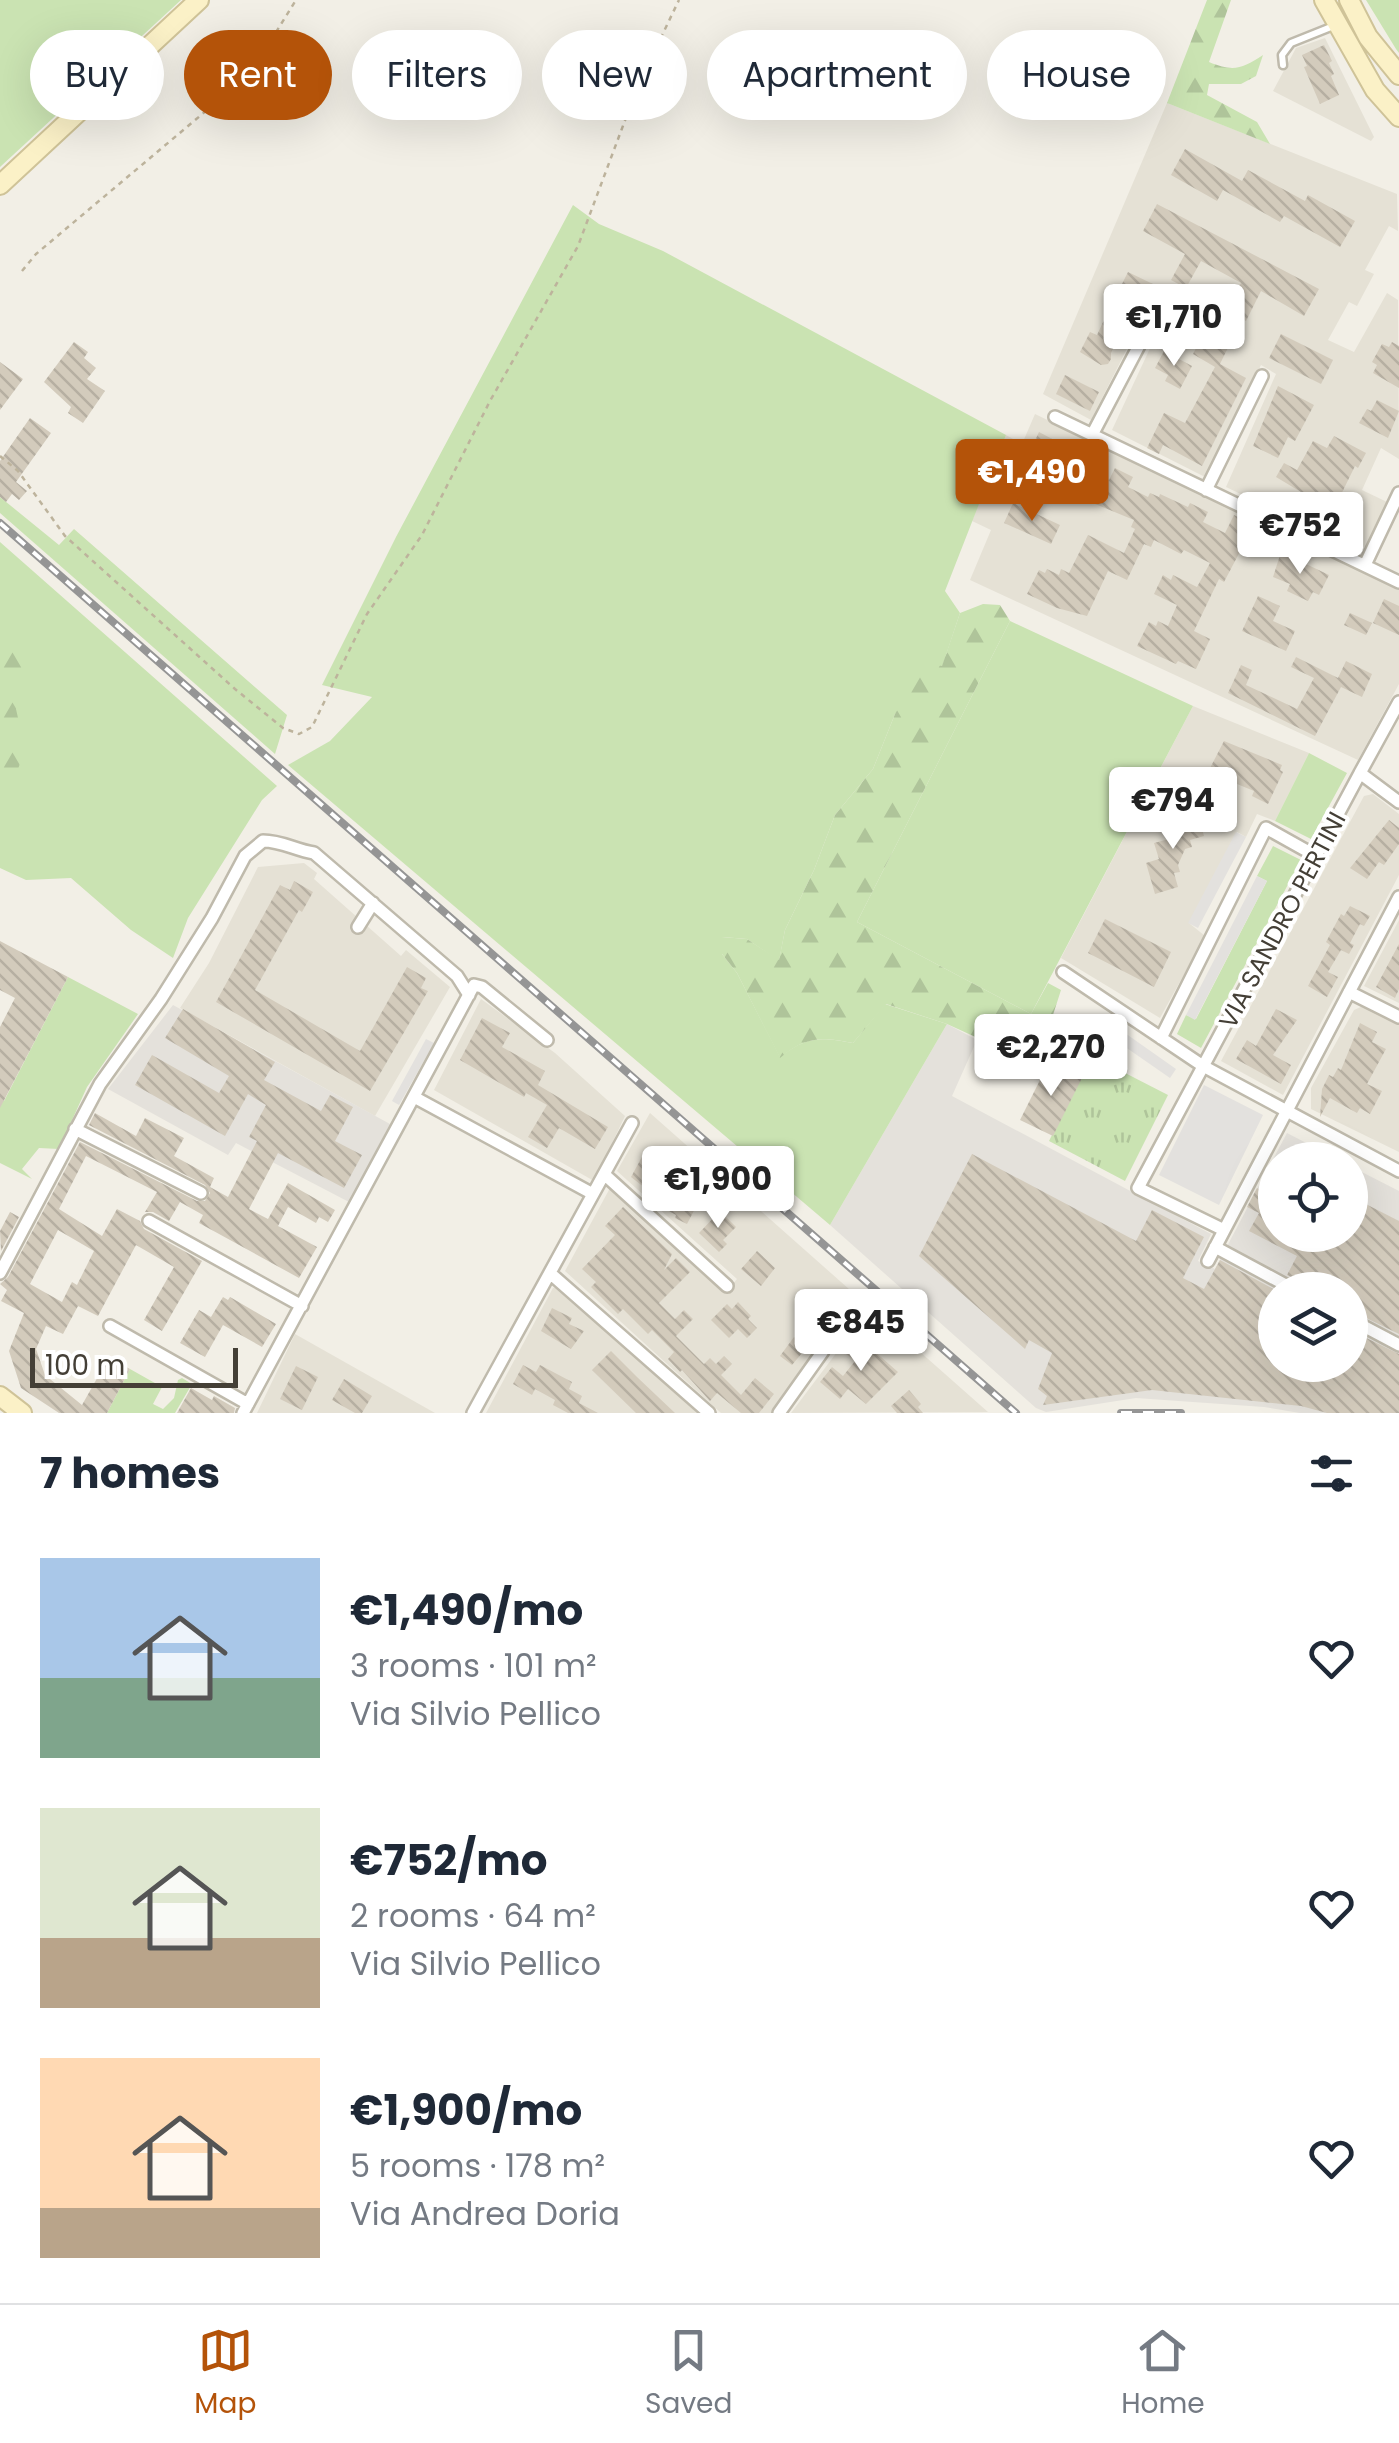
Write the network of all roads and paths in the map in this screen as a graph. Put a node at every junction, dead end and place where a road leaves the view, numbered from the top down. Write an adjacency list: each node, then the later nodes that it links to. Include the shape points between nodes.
1 (198, 0): 11 (main road)
2 (296, 0): 12 (path, via 268,45 212,105)
3 (679, 0): 17 (path, via 639,83 578,246 422,534 367,614 312,726 299,734 282,728 235,689 65,536)
4 (1324, 0): 6 (main road)
5 (1349, 0): 8 (main road)
6 (1336, 26): 7 (lane, via 1291,43); 10 (main road)
7 (1284, 65)
8 (1399, 76)
9 (1399, 109): 10 (main road)
10 (1399, 117)
11 (0, 185)
12 (22, 271)
13 (1144, 336): 16 (street)
14 (1262, 376): 18 (street)
15 (1054, 417): 16 (street)
16 (1092, 435): 18 (street)
17 (0, 456)
18 (1206, 490): 20 (street)
19 (1399, 493): 20 (street)
20 (1364, 566): 21 (street)
21 (1399, 582)
22 (1399, 702): 23 (street, VIA SANDRO PERTINI)
23 (1360, 773): 24 (street); 25 (street, VIA SANDRO PERTINI)
24 (1399, 802)
25 (1316, 856): 33 (street, via 1266,828); 35 (street, VIA SANDRO PERTINI)
26 (1399, 897): 30 (street)
27 (373, 904): 28 (street); 31 (street, via 457,976); 39 (street, via 314,854 263,841 246,856)
28 (358, 927)
29 (1063, 972): 33 (street)
30 (1350, 992): 32 (street); 37 (street)
31 (469, 995): 34 (street, via 474,985 482,988); 36 (street)
32 (1399, 1016)
33 (1161, 1038): 35 (street)
34 (547, 1040)
35 (1203, 1066): 37 (street); 45 (street, VIA SANDRO PERTINI, via 1138,1188)
36 (414, 1097): 43 (street); 52 (street)
37 (1287, 1110): 40 (street); 45 (street)
38 (632, 1123): 41 (street)
39 (75, 1129): 42 (street); 49 (street)
40 (1399, 1170)
41 (604, 1174): 43 (street); 51 (street)
42 (200, 1194)
43 (593, 1194): 50 (street)
44 (149, 1221): 52 (street)
45 (1224, 1230): 46 (street)
46 (1215, 1248): 47 (street); 48 (street)
47 (1208, 1261)
48 (1261, 1272)
49 (0, 1273)
50 (550, 1274): 60 (street); 61 (street)
51 (727, 1286)
52 (302, 1306): 58 (street)
53 (110, 1326): 58 (street)
54 (1368, 1329): 55 (street)
55 (1399, 1345)
56 (824, 1350): 62 (street)
57 (0, 1396): 59 (main road)
58 (246, 1408)
59 (22, 1413)
60 (472, 1413)
61 (710, 1413)
62 (779, 1413)

